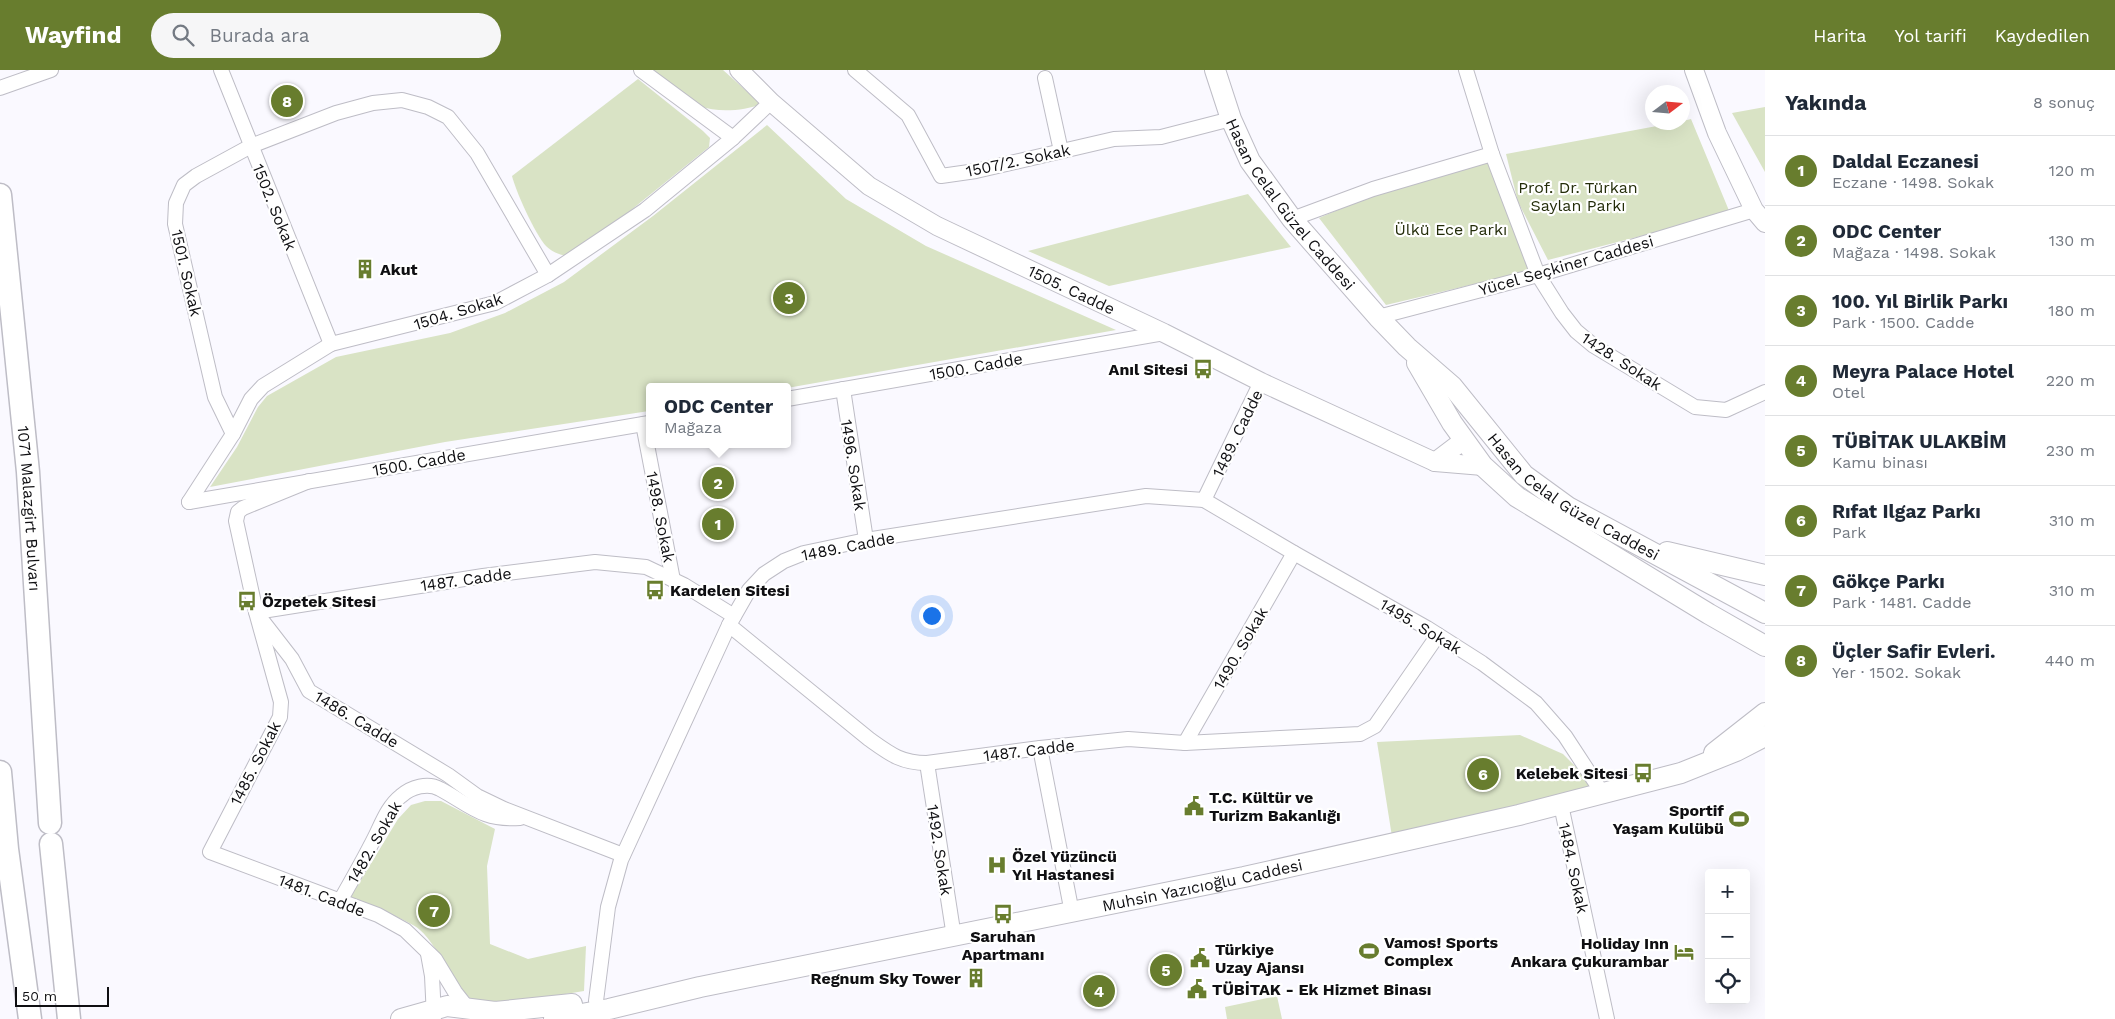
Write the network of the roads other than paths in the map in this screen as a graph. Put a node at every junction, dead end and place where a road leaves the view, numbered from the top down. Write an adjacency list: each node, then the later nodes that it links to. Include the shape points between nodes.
1 (50, 70): 10 (street)
2 (221, 70): 14 (street, 1502. Sokak)
3 (641, 70): 13 (street)
4 (738, 70): 11 (street, 1505. Cadde)
5 (855, 70): 15 (street, 1507/2. Sokak, via 908,115 941,176)
6 (1215, 70): 12 (main road, Hasan Celal Güzel Caddesi)
7 (1466, 70): 16 (street, 1428. Sokak)
8 (1694, 70): 18 (street, via 1717,133)
9 (1045, 78): 15 (street)
10 (0, 88)
11 (771, 102): 13 (street, 1504. Sokak); 23 (street, 1505. Cadde, via 869,186 906,209)
12 (1231, 119): 15 (street, 1507/2. Sokak, via 1161,137 1114,139); 19 (main road, Hasan Celal Güzel Caddesi, via 1250,161)
13 (733, 138): 20 (street, 1504. Sokak, via 646,210)
14 (251, 146): 20 (street, 1501. Sokak, via 336,113 373,103 402,100 428,107 448,117 478,153); 24 (street, 1502. Sokak); 32 (street, 1501. Sokak, via 184,186 176,203 175,217 215,397)
15 (1060, 151)
16 (1492, 154): 19 (street, via 1373,189); 21 (street, 1428. Sokak)
17 (0, 195): 63 (main road, 1071 Malazgirt Bulvarı, via 28,472)
18 (1760, 216): 21 (street, Yücel Seçkiner Caddesi)
19 (1292, 219): 22 (main road, Hasan Celal Güzel Caddesi)
20 (548, 275): 24 (street, 1504. Sokak, via 495,303)
21 (1538, 275): 22 (street, Yücel Seçkiner Caddesi); 28 (street, 1428. Sokak, via 1562,314 1594,346 1695,408 1726,410)
22 (1378, 317): 25 (main road, Hasan Celal Güzel Caddesi)
23 (1164, 333): 26 (street, 1505. Cadde); 27 (street, 1500. Cadde)
24 (331, 344): 32 (street, 1504. Sokak, via 263,386 251,399)
25 (1407, 347): 31 (main road, Hasan Celal Güzel Caddesi, via 1452,386); 33 (main road, Hasan Celal Güzel Caddesi)
26 (1261, 382): 36 (street, 1505. Cadde); 39 (street, 1489. Cadde)
27 (843, 389): 29 (street, 1500. Cadde); 41 (street, 1496. Sokak)
28 (1765, 392)
29 (791, 398)
30 (646, 424): 38 (street, 1500. Cadde)
31 (1484, 425): 33 (main road); 34 (main road, Hasan Celal Güzel Caddesi)
32 (233, 434): 40 (street, 1504. Sokak)
33 (1464, 440): 36 (street); 37 (main road, Hasan Celal Güzel Caddesi)
34 (1502, 446): 37 (main road); 42 (main road, Hasan Celal Güzel Caddesi, via 1524,475 1568,507)
35 (650, 448): 45 (street, 1498. Sokak)
36 (1435, 462): 37 (street, 1505. Cadde)
37 (1483, 466): 50 (main road, Hasan Celal Güzel Caddesi, via 1517,497)
38 (309, 481): 40 (street, 1500. Cadde); 46 (street, 1486. Cadde, via 238,512 236,521)
39 (1204, 500): 41 (street, 1489. Cadde, via 1146,496); 43 (street, 1495. Sokak)
40 (189, 502)
41 (866, 540): 48 (street, 1489. Cadde, via 804,552 784,561 764,574 749,590)
42 (1642, 547): 44 (main road); 47 (main road, Hasan Celal Güzel Caddesi)
43 (1294, 554): 49 (street, 1495. Sokak); 53 (street, 1490. Sokak)
44 (1765, 575)
45 (673, 580): 46 (street, 1487. Cadde, via 646,567 595,562); 48 (street, 1487. Cadde)
46 (256, 612): 60 (street, 1486. Cadde, via 292,659 309,691 477,796); 61 (street, 1485. Sokak, via 281,702 280,717)
47 (1765, 613)
48 (731, 620): 55 (street, 1487. Cadde, via 891,754 911,763); 62 (street, 1489. Cadde)
49 (1438, 635): 53 (street, 1487. Cadde, via 1374,726 1360,734); 58 (street, 1495. Sokak, via 1536,703 1565,736)
50 (1765, 646)
51 (1765, 713): 56 (main road, Muhsin Yazıcıoğlu Caddesi)
52 (1765, 736): 56 (main road, Muhsin Yazıcıoğlu Caddesi)
53 (1185, 743): 54 (street, 1487. Cadde, via 1128,739)
54 (1040, 748): 55 (street, 1487. Cadde); 65 (street)
55 (927, 763): 66 (street, 1492. Sokak)
56 (1700, 765): 58 (main road, Muhsin Yazıcıoğlu Caddesi, via 1662,779)
57 (0, 772): 68 (main road)
58 (1602, 794): 59 (main road, Muhsin Yazıcıoğlu Caddesi)
59 (1561, 805): 65 (main road, Muhsin Yazıcıoğlu Caddesi); 78 (street, 1484. Sokak)
60 (525, 817): 62 (street, 1486. Cadde); 64 (street, 1482. Sokak, via 503,819 475,811 438,788 413,788 388,811)
61 (210, 852): 64 (street, 1481. Cadde)
62 (623, 855): 69 (street, 1489. Cadde, via 611,890)
63 (56, 890): 74 (main road, 1071 Malazgirt Bulvarı); 75 (main road, 1071 Malazgirt Bulvarı)
64 (340, 901): 67 (street, 1481. Cadde, via 405,930)
65 (1072, 913): 66 (main road, Muhsin Yazıcıoğlu Caddesi)
66 (954, 937): 69 (main road, Muhsin Yazıcıoğlu Caddesi, via 700,987)
67 (427, 951): 70 (street); 71 (street, 1481. Cadde)
68 (24, 979): 72 (main road); 73 (main road)
69 (600, 1003): 71 (main road, Muhsin Yazıcıoğlu Caddesi); 77 (main road, Muhsin Yazıcıoğlu Caddesi)
70 (434, 1014): 71 (main road, Muhsin Yazıcıoğlu Caddesi, via 447,1006); 76 (main road, Muhsin Yazıcıoğlu Caddesi)
71 (472, 1014)
72 (24, 1019)
73 (30, 1019)
74 (59, 1019)
75 (69, 1019)
76 (401, 1019)
77 (554, 1019)
78 (1607, 1019)

